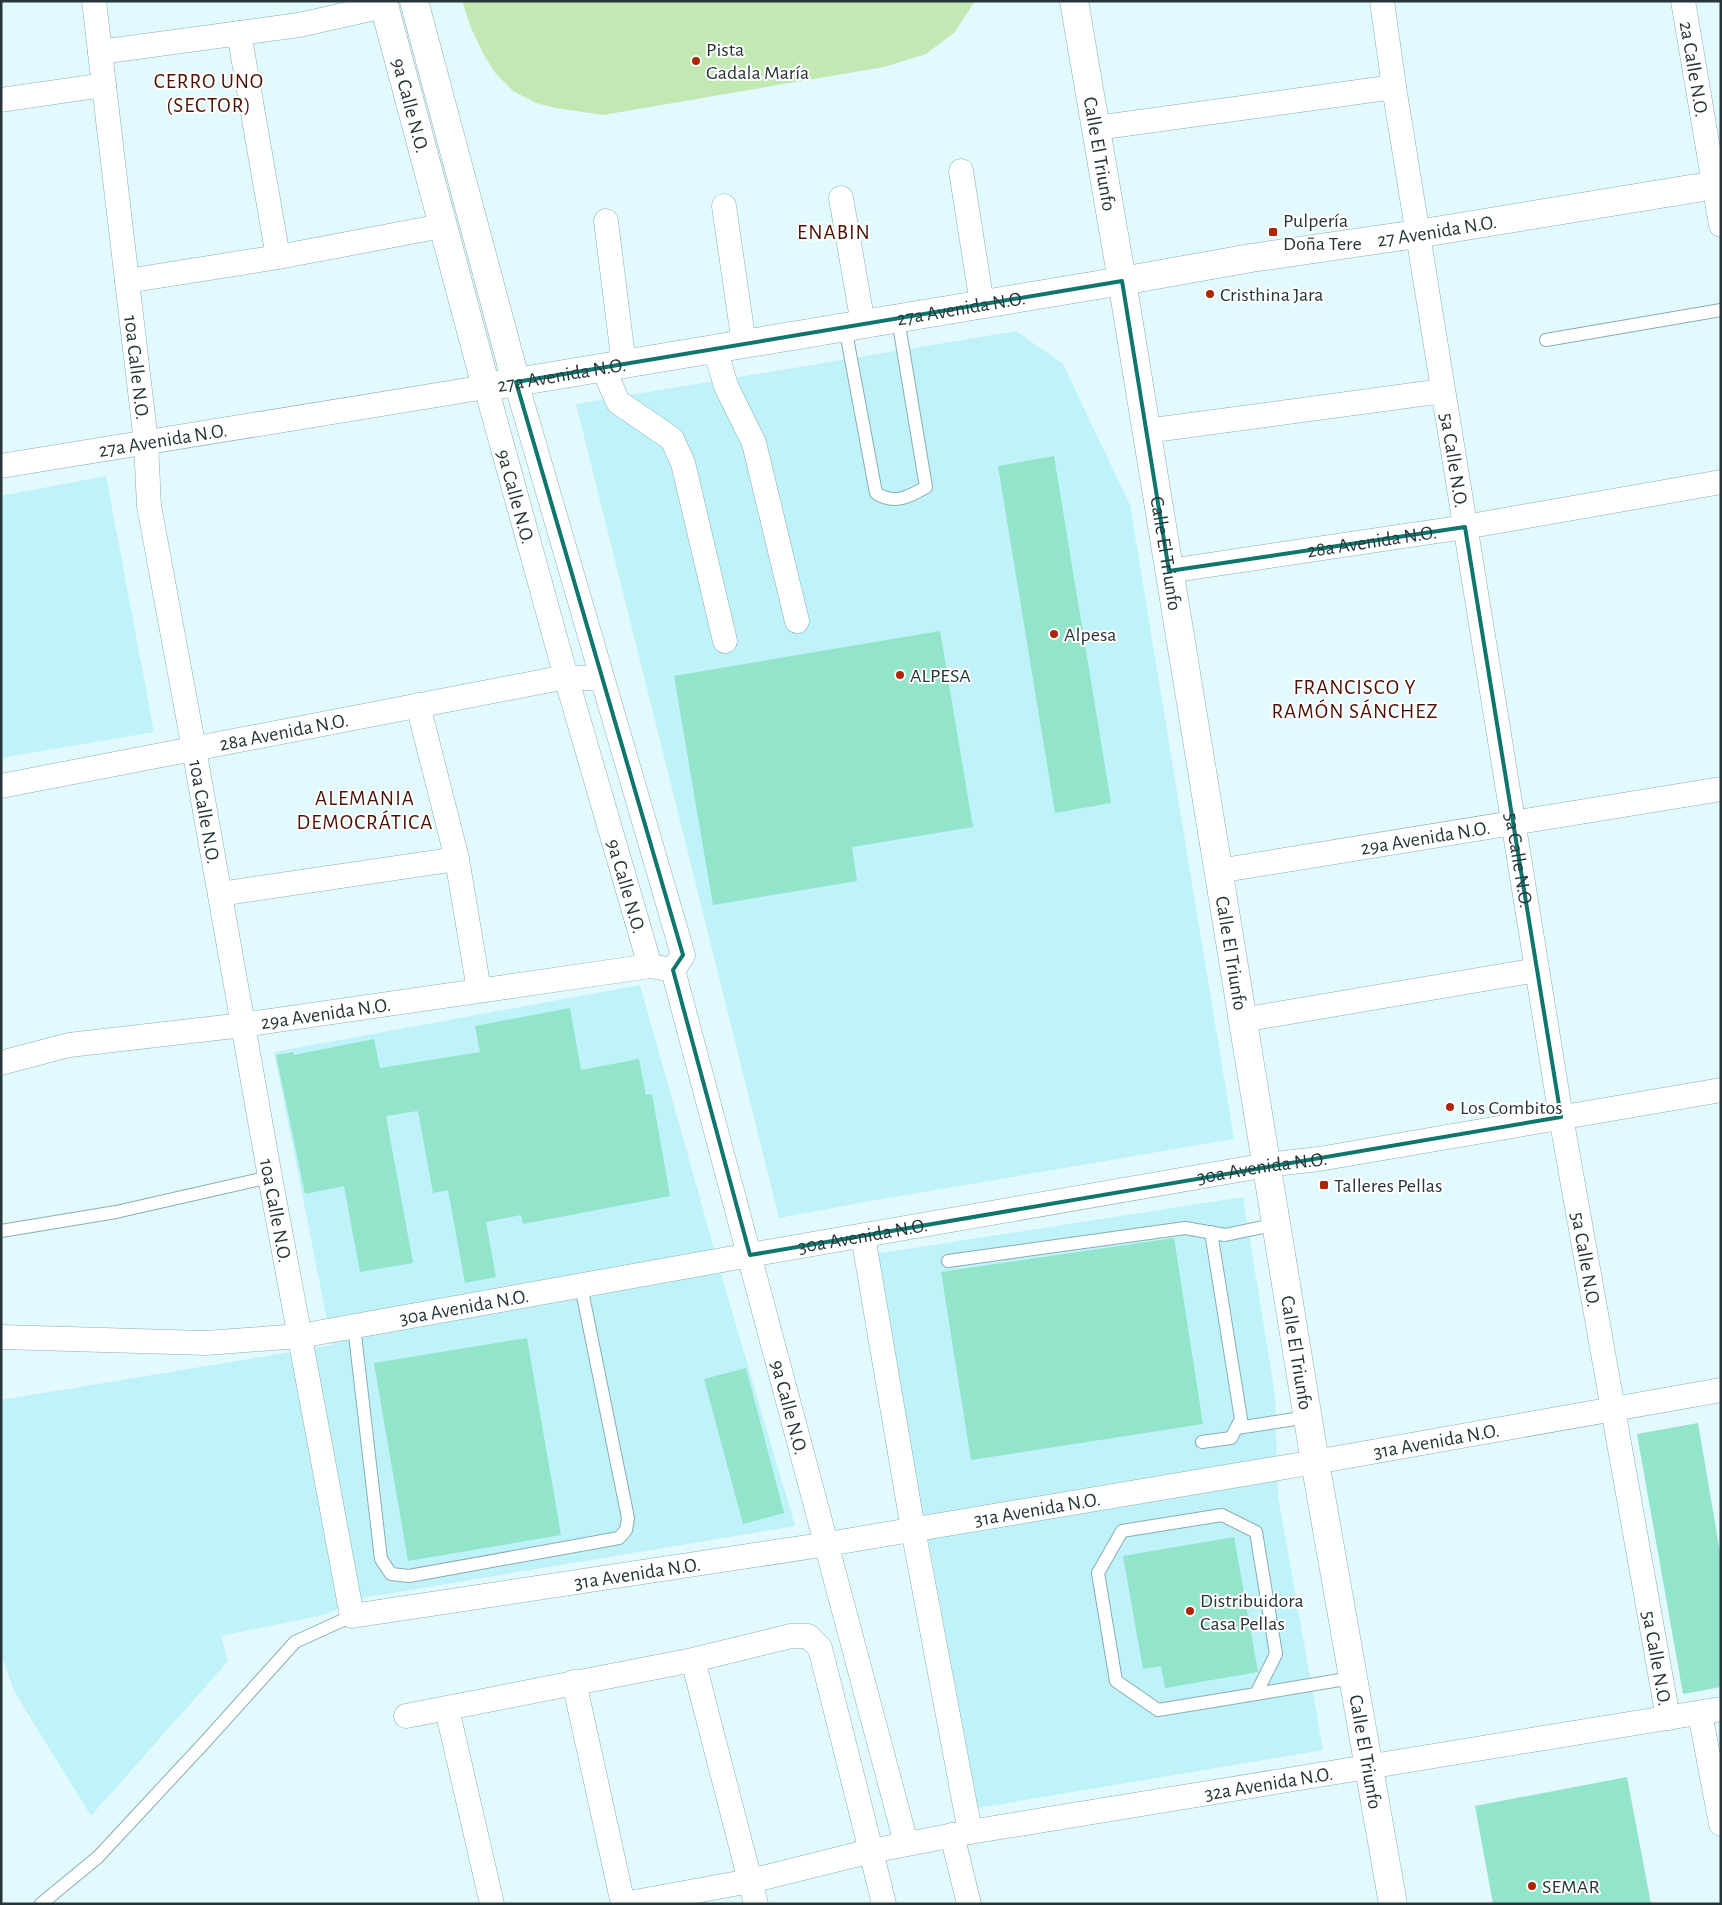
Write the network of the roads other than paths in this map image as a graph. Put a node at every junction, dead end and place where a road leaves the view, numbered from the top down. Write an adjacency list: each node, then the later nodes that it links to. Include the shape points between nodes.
1 (94, 1): 8 (street, 10a Calle N.O.)
2 (414, 1): 32 (main road, 9a Calle N.O.)
3 (1074, 1): 12 (main road, Calle El Triunfo)
4 (1382, 1): 10 (street, 5a Calle N.O.)
5 (1683, 1): 14 (street, 2a Calle N.O.)
6 (384, 4): 7 (street, via 299,25); 19 (main road, 9a Calle N.O.)
7 (240, 33): 8 (street); 21 (street)
8 (100, 52): 9 (street, 10a Calle N.O.)
9 (104, 85): 11 (street); 22 (street, 10a Calle N.O.)
10 (1394, 87): 12 (street); 20 (street, 5a Calle N.O.)
11 (1, 100)
12 (1096, 128): 23 (main road, Calle El Triunfo)
13 (961, 171): 24 (street)
14 (1718, 184): 18 (street, 2a Calle N.O.); 20 (main road, 27 Avenida N.O.)
15 (841, 198): 27 (street)
16 (724, 206): 29 (street)
17 (606, 221): 31 (street)
18 (1721, 225)
19 (442, 226): 21 (street); 33 (main road, 9a Calle N.O.)
20 (1418, 234): 23 (main road, 27 Avenida N.O.); 34 (street, 5a Calle N.O.)
21 (278, 257): 22 (street)
22 (127, 281): 36 (street, 10a Calle N.O.)
23 (1122, 281): 24 (main road, 27a Avenida N.O.); 35 (main road, Calle El Triunfo)
24 (982, 304): 26 (main road, 27a Avenida N.O.)
25 (1721, 310): 28 (lane)
26 (898, 319): 27 (main road, 27a Avenida N.O.); 27 (lane, via 926,487 910,497 885,499 876,493)
27 (854, 326): 29 (main road, 27a Avenida N.O.)
28 (1546, 340)
29 (744, 344): 30 (main road, 27a Avenida N.O.)
30 (715, 349): 31 (main road, 27a Avenida N.O.); 41 (street, via 726,386 754,443)
31 (613, 366): 32 (main road, 27a Avenida N.O.); 42 (street, via 618,402 672,439 682,463)
32 (516, 382): 33 (main road, 27a Avenida N.O.); 44 (street, 9a Calle N.O.)
33 (486, 387): 36 (street, 27a Avenida N.O.); 43 (street, 9a Calle N.O.)
34 (1443, 391): 35 (street); 39 (street, 5a Calle N.O.)
35 (1146, 431): 40 (main road, Calle El Triunfo)
36 (146, 442): 37 (street, 27a Avenida N.O.); 46 (street, 10a Calle N.O., via 149,506)
37 (1, 466)
38 (1721, 482): 39 (street, 28a Avenida N.O.)
39 (1465, 527): 40 (street, 28a Avenida N.O.); 49 (street, 5a Calle N.O.)
40 (1169, 571): 51 (main road, Calle El Triunfo)
41 (797, 621)
42 (724, 641)
43 (566, 677): 44 (street, 28a Avenida N.O.); 45 (street, 28a Avenida N.O.); 53 (street, 9a Calle N.O.)
44 (602, 679): 54 (street, 9a Calle N.O., via 683,955)
45 (418, 705): 46 (street, 28a Avenida N.O.); 50 (street)
46 (194, 749): 47 (street, 28a Avenida N.O.); 52 (street, 10a Calle N.O.)
47 (1, 786)
48 (1721, 788): 49 (street, 29a Avenida N.O.)
49 (1512, 823): 51 (street, 29a Avenida N.O.); 55 (street, 5a Calle N.O.)
50 (457, 859): 52 (street); 56 (street)
51 (1218, 871): 57 (main road, Calle El Triunfo)
52 (220, 894): 58 (street, 10a Calle N.O.)
53 (650, 966): 54 (street); 56 (street, 29a Avenida N.O.)
54 (674, 970): 68 (street, 9a Calle N.O.)
55 (1537, 970): 57 (street); 61 (street, 5a Calle N.O.)
56 (479, 990): 58 (street, 29a Avenida N.O.)
57 (1242, 1020): 62 (main road, Calle El Triunfo)
58 (243, 1025): 59 (street, 29a Avenida N.O., via 69,1045); 63 (street, 10a Calle N.O.)
59 (1, 1063)
60 (1721, 1090): 61 (street, 30a Avenida N.O.)
61 (1561, 1117): 62 (street, 30a Avenida N.O.); 75 (street, 5a Calle N.O.)
62 (1267, 1165): 64 (main road, Calle El Triunfo); 67 (street, 30a Avenida N.O.)
63 (270, 1177): 65 (lane, via 116,1212); 72 (street, 10a Calle N.O.)
64 (1277, 1224): 66 (lane, via 1225,1234); 76 (main road, Calle El Triunfo)
65 (1, 1231)
66 (1211, 1232): 69 (lane, via 1186,1228); 77 (lane, via 1241,1419)
67 (863, 1236): 68 (street, 30a Avenida N.O.); 80 (street)
68 (750, 1255): 70 (street, 30a Avenida N.O.); 81 (street, 9a Calle N.O.)
69 (948, 1261)
70 (581, 1286): 71 (street, 30a Avenida N.O.); 71 (lane, via 628,1518 626,1530 619,1538 409,1576 391,1574 381,1559)
71 (354, 1326): 72 (street, 30a Avenida N.O.)
72 (300, 1336): 73 (street, 30a Avenida N.O., via 206,1343); 82 (street, 10a Calle N.O.)
73 (1, 1337)
74 (1721, 1390): 75 (street, 31a Avenida N.O.)
75 (1614, 1408): 79 (street, 31a Avenida N.O.); 90 (street, 5a Calle N.O.)
76 (1308, 1417): 77 (lane); 79 (main road, Calle El Triunfo)
77 (1237, 1428): 78 (lane, via 1232,1438)
78 (1202, 1442)
79 (1315, 1462): 80 (street, 31a Avenida N.O.); 84 (main road, Calle El Triunfo)
80 (913, 1529): 81 (street, 31a Avenida N.O.); 93 (street)
81 (828, 1544): 82 (street, 31a Avenida N.O.); 94 (street, 9a Calle N.O.)
82 (352, 1616): 97 (lane, via 295,1642 98,1857)
83 (693, 1660): 85 (street); 95 (street, via 791,1636 808,1636 820,1648); 96 (street)
84 (1352, 1678): 86 (lane); 91 (main road, Calle El Triunfo)
85 (574, 1682): 87 (street); 99 (street)
86 (1256, 1694): 86 (lane, via 1276,1654 1256,1532 1222,1514 1122,1531 1098,1573 1116,1681 1158,1710)
87 (447, 1709): 89 (street); 98 (street)
88 (1710, 1711): 90 (street, 32a Avenida N.O.); 92 (street)
89 (406, 1716)
90 (1668, 1718): 91 (street, 32a Avenida N.O.)
91 (1368, 1768): 93 (street, 32a Avenida N.O.); 102 (main road, Calle El Triunfo)
92 (1721, 1824)
93 (961, 1834): 94 (street, 32a Avenida N.O.); 101 (street)
94 (906, 1843): 95 (street, 32a Avenida N.O.)
95 (871, 1851): 96 (street, 32a Avenida N.O.); 100 (street)
96 (753, 1892): 99 (street, 32a Avenida N.O.)
97 (41, 1904)
98 (492, 1904)
99 (623, 1904)
100 (884, 1904)
101 (970, 1904)
102 (1393, 1904)

